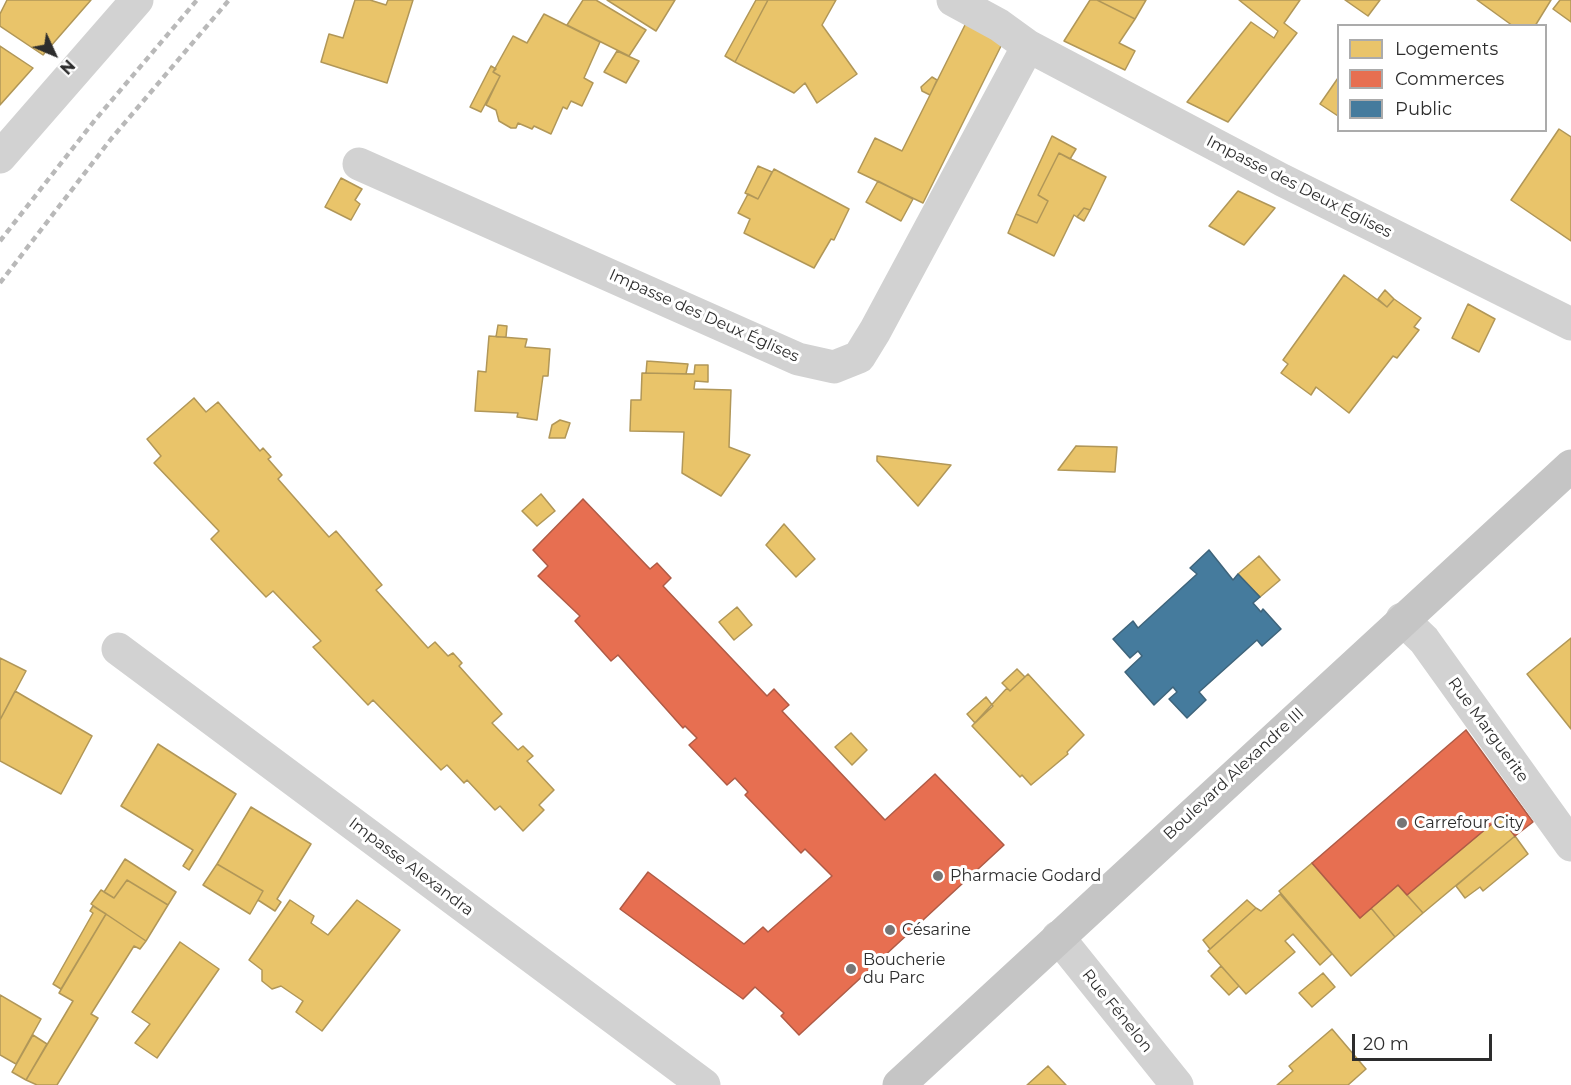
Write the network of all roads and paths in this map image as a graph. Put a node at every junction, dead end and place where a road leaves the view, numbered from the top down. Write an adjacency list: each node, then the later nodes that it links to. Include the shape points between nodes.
1 (137, 0): 4 (street)
2 (953, 0): 3 (street, Impasse des Deux Églises, via 999,24)
3 (1028, 46): 5 (street, Impasse des Deux Églises, via 875,331 858,357 834,367 798,359); 6 (street, Impasse des Deux Églises, via 1282,180)
4 (0, 156)
5 (359, 164)
6 (1571, 324)
7 (1571, 466): 8 (main road, Boulevard Alexandre III)
8 (1402, 619): 10 (street, Rue Marguerite, via 1424,640); 11 (main road, Boulevard Alexandre III)
9 (118, 649): 12 (street, Impasse Alexandra)
10 (1571, 845)
11 (1058, 937): 13 (main road, Boulevard Alexandre III); 14 (street, Rue Fénelon)
12 (704, 1085)
13 (899, 1085)
14 (1177, 1085)

